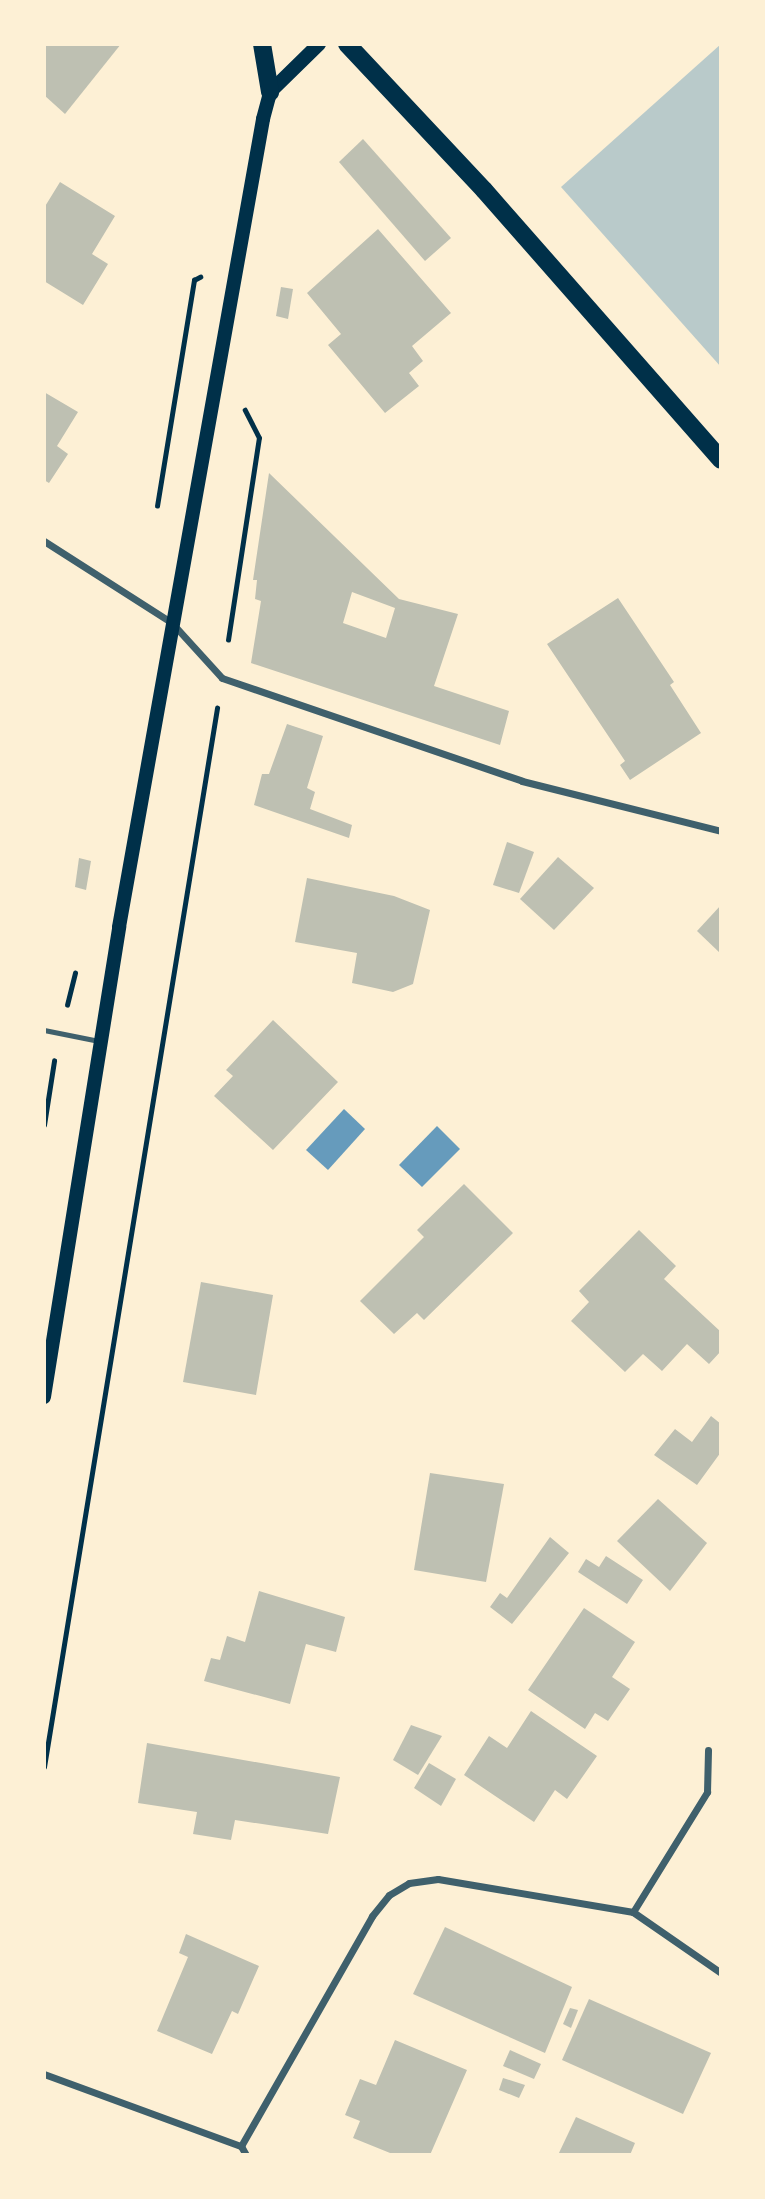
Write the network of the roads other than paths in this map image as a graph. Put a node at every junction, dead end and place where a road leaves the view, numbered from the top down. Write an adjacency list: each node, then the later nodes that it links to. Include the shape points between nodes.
1 (262, 44): 4 (main road)
2 (319, 44): 4 (main road)
3 (347, 44): 5 (main road, via 484,190)
4 (270, 93): 7 (main road)
5 (721, 460)
6 (44, 541): 7 (street)
7 (172, 623): 8 (street, via 222,678 522,781); 10 (main road)
8 (721, 831)
9 (44, 1030): 10 (lane)
10 (100, 1041): 11 (main road)
11 (44, 1397)
12 (708, 1750): 13 (street, via 707,1792)
13 (633, 1912): 14 (street); 16 (street, via 438,1879 409,1883 389,1895 372,1916)
14 (721, 1973)
15 (44, 2074): 16 (street)
16 (241, 2146): 17 (street)
17 (246, 2155)

